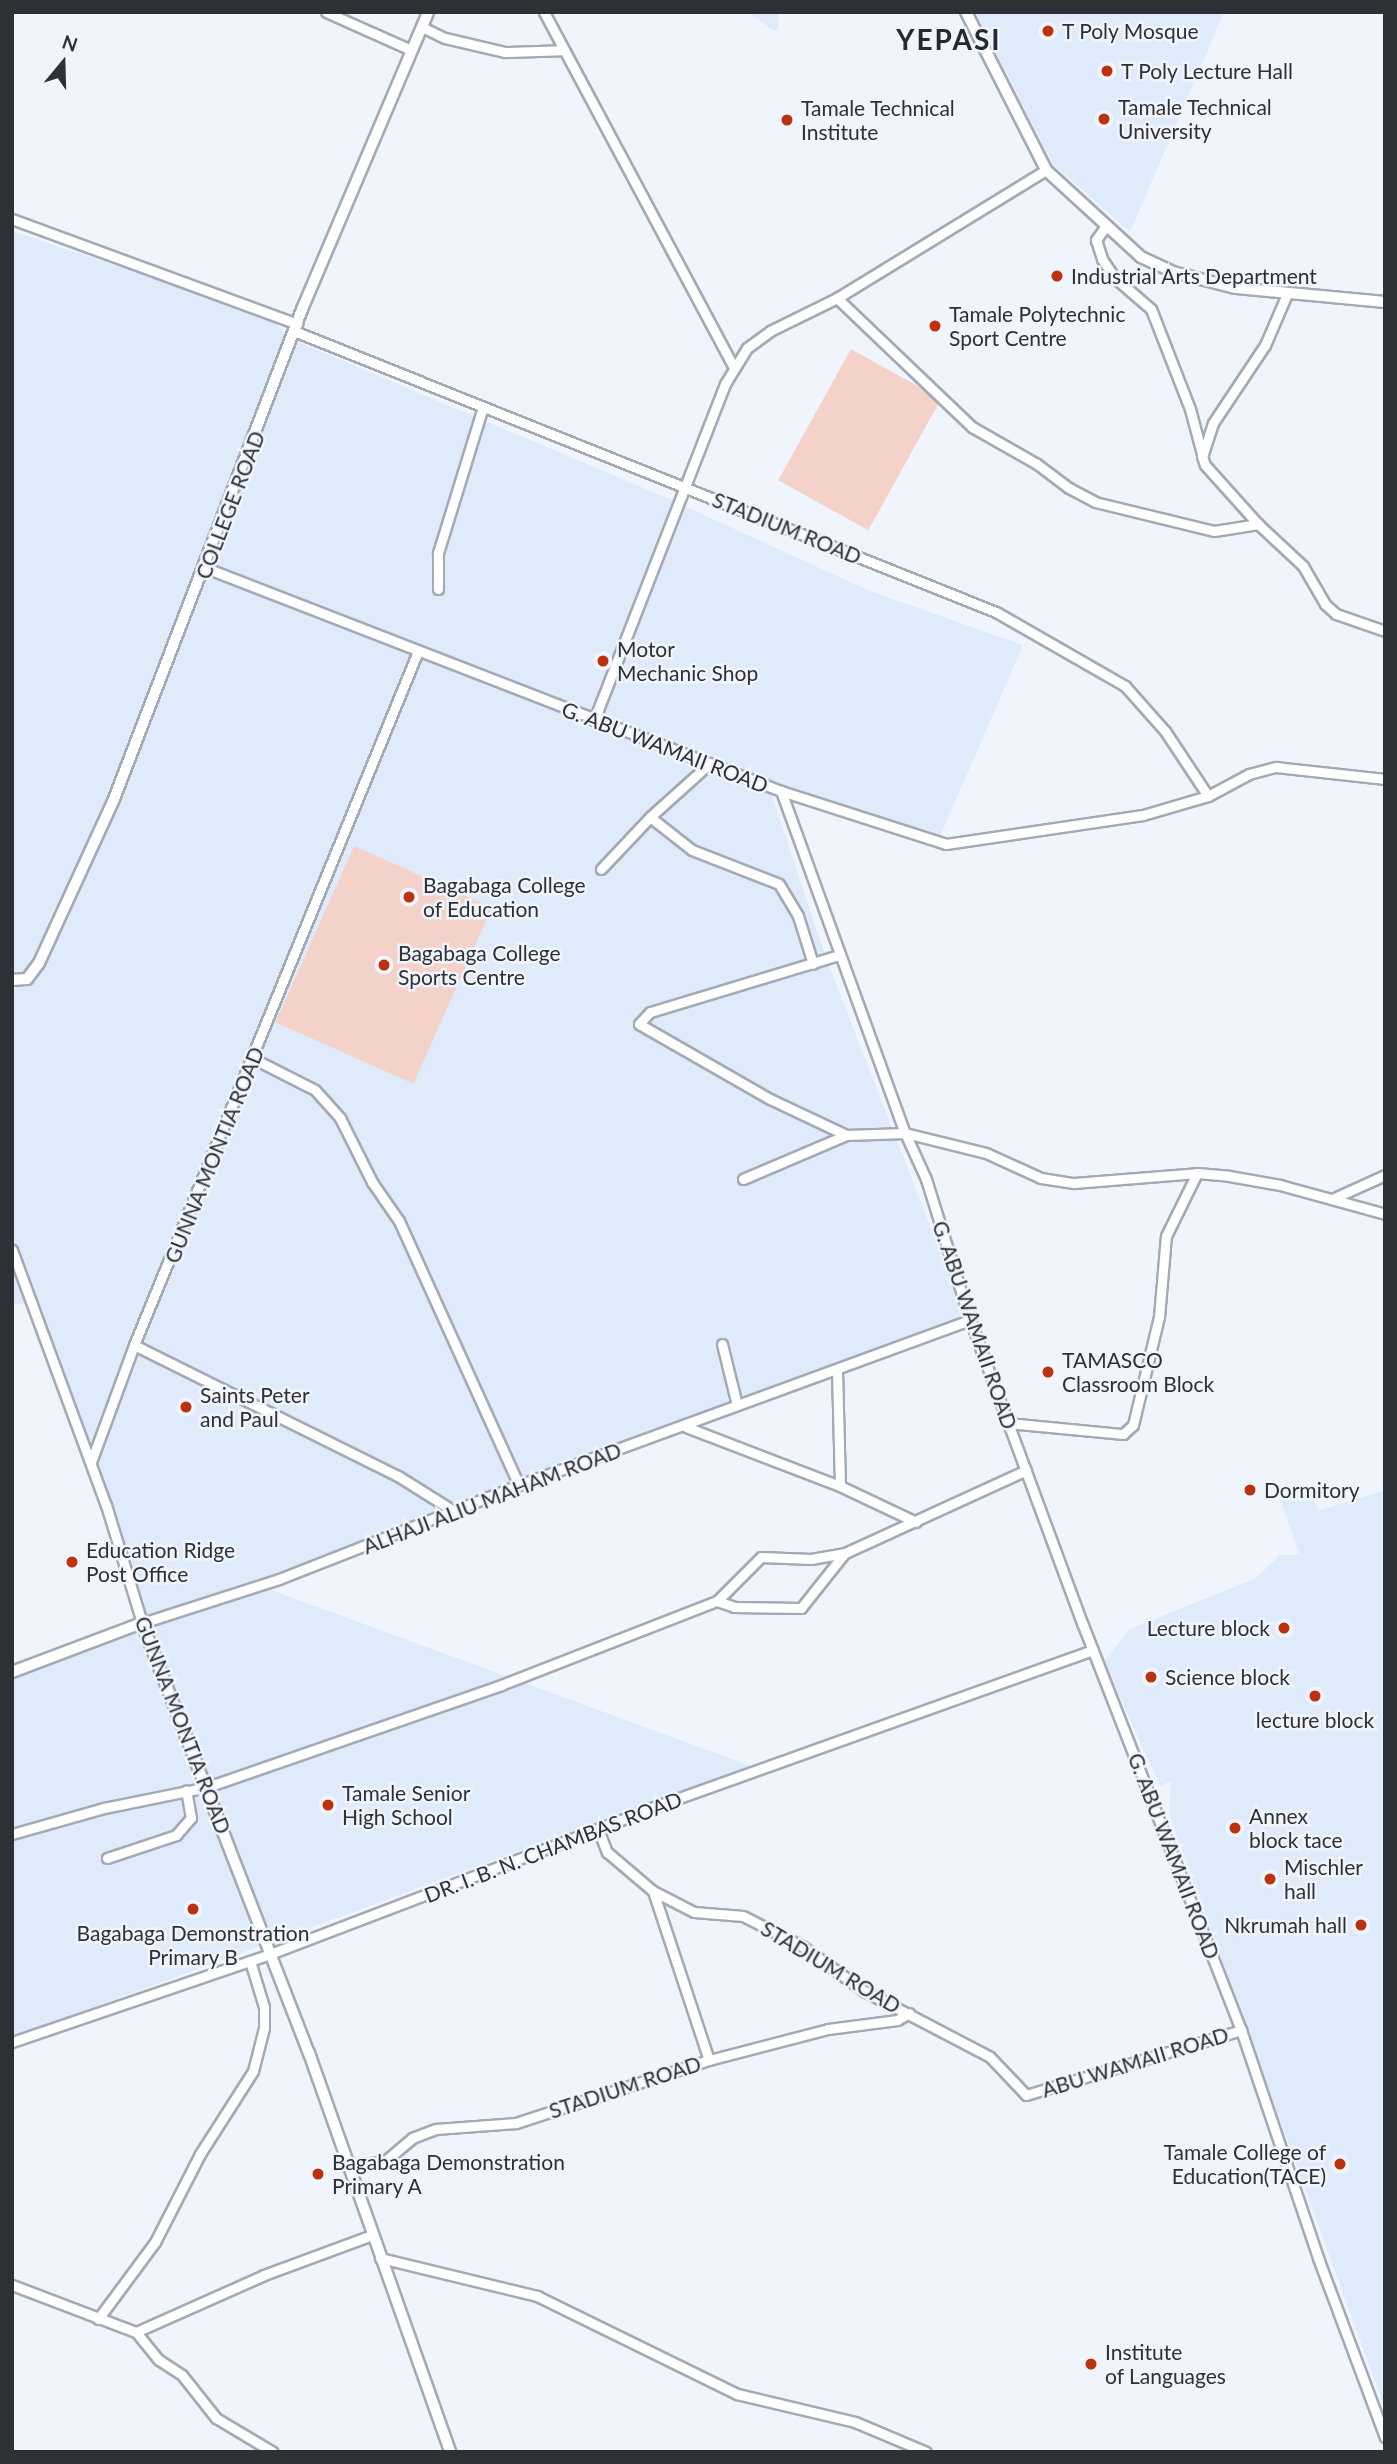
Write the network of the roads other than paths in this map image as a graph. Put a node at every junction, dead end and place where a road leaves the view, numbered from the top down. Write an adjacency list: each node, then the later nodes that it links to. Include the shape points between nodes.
1 (326, 12): 6 (street)
2 (428, 12): 5 (street, COLLEGE ROAD)
3 (544, 12): 7 (street)
4 (966, 12): 8 (street)
5 (422, 27): 6 (street, COLLEGE ROAD); 7 (street, via 445,38 505,52)
6 (411, 50): 14 (street, COLLEGE ROAD)
7 (564, 50): 15 (street)
8 (1046, 170): 10 (street); 12 (street)
9 (12, 219): 14 (street, STADIUM ROAD)
10 (1105, 227): 11 (street, via 1142,257 1173,272 1236,288); 17 (street, via 1096,240 1102,259 1114,277 1152,309 1190,409)
11 (1287, 294): 13 (street); 17 (street, via 1265,345 1213,423)
12 (837, 298): 15 (street, via 770,331); 19 (street, via 972,427 1078,493 1095,502 1214,531)
13 (1385, 302)
14 (295, 328): 16 (street, STADIUM ROAD); 20 (street, COLLEGE ROAD)
15 (733, 366): 18 (street)
16 (483, 407): 18 (street, STADIUM ROAD); 21 (street, via 438,554)
17 (1202, 456): 19 (street)
18 (686, 487): 24 (street); 28 (street, STADIUM ROAD, via 996,612 1125,686 1165,731)
19 (1258, 524): 22 (street, via 1304,566 1336,614)
20 (206, 568): 23 (street, G. ABU WAMAII ROAD); 33 (street, COLLEGE ROAD, via 61,919 27,979)
21 (438, 589)
22 (1385, 631)
23 (418, 651): 24 (street, G. ABU WAMAII ROAD); 34 (street, GUNNA MONTIA ROAD)
24 (594, 720): 25 (street, G. ABU WAMAII ROAD)
25 (710, 763): 27 (street, G. ABU WAMAII ROAD); 29 (street)
26 (1385, 779): 28 (street, via 1276,767 1249,774)
27 (781, 791): 28 (street, via 946,844 1143,815); 31 (street, G. ABU WAMAII ROAD)
28 (1208, 796)
29 (650, 817): 30 (street); 32 (street, via 692,850 779,884 798,916)
30 (601, 869)
31 (839, 955): 32 (street); 35 (street, G. ABU WAMAII ROAD)
32 (813, 964): 36 (street, via 650,1012 639,1024 770,1099)
33 (12, 980)
34 (254, 1059): 45 (street, GUNNA MONTIA ROAD); 52 (street, via 315,1090 340,1118 372,1182 399,1221)
35 (905, 1133): 36 (street); 37 (street, via 986,1153 1041,1178 1074,1182); 43 (street, G. ABU WAMAII ROAD, via 926,1179)
36 (846, 1135): 39 (street)
37 (1197, 1173): 40 (street, via 1280,1185); 48 (street, via 1166,1236 1159,1317 1133,1425 1123,1434)
38 (1385, 1175): 40 (street)
39 (743, 1179)
40 (1332, 1199): 41 (street)
41 (1385, 1214)
42 (12, 1250): 50 (street)
43 (970, 1320): 46 (street, ALHAJI ALIU MAHAM ROAD); 48 (street, G. ABU WAMAII ROAD)
44 (722, 1344): 47 (street)
45 (134, 1345): 50 (street, GUNNA MONTIA ROAD); 54 (street, via 398,1476)
46 (837, 1371): 47 (street, ALHAJI ALIU MAHAM ROAD); 53 (street)
47 (737, 1405): 49 (street, ALHAJI ALIU MAHAM ROAD)
48 (1009, 1423): 51 (street, G. ABU WAMAII ROAD)
49 (686, 1427): 52 (street, ALHAJI ALIU MAHAM ROAD); 53 (street)
50 (91, 1462): 58 (street, GUNNA MONTIA ROAD)
51 (1026, 1470): 55 (street); 59 (street, G. ABU WAMAII ROAD)
52 (519, 1485): 54 (street, ALHAJI ALIU MAHAM ROAD)
53 (840, 1486): 55 (street)
54 (457, 1513): 58 (street, ALHAJI ALIU MAHAM ROAD, via 279,1579)
55 (916, 1522): 56 (street)
56 (845, 1553): 57 (street, via 819,1559 761,1557); 57 (street, via 801,1608 734,1607)
57 (717, 1601): 61 (street, via 501,1685)
58 (142, 1623): 60 (street, ALHAJI ALIU MAHAM ROAD); 61 (street, GUNNA MONTIA ROAD)
59 (1093, 1650): 63 (street, DR. I. B. N. CHAMBAS ROAD); 70 (street, G. ABU WAMAII ROAD)
60 (12, 1672)
61 (206, 1787): 62 (street); 67 (street, GUNNA MONTIA ROAD)
62 (187, 1790): 64 (street); 65 (street, via 191,1818 176,1835)
63 (598, 1829): 66 (street, STADIUM ROAD, via 607,1852); 67 (street, DR. I. B. N. CHAMBAS ROAD)
64 (12, 1834)
65 (107, 1858)
66 (653, 1891): 69 (street, STADIUM ROAD, via 694,1912 743,1916 802,1946 864,1991); 72 (street)
67 (270, 1954): 68 (street, DR. I. B. N. CHAMBAS ROAD); 74 (street, GUNNA MONTIA ROAD)
68 (250, 1961): 71 (street, DR. I. B. N. CHAMBAS ROAD); 78 (street, via 264,2007 264,2028 253,2071 200,2154 155,2242)
69 (909, 2013): 72 (street, STADIUM ROAD); 73 (street, STADIUM ROAD, via 990,2057)
70 (1241, 2029): 73 (street, ABU WAMAII ROAD); 80 (street, G. ABU WAMAII ROAD, via 1311,2240)
71 (12, 2042)
72 (709, 2060): 74 (street, STADIUM ROAD, via 516,2123 436,2129 412,2138 385,2161)
73 (1030, 2095)
74 (346, 2166): 75 (street, GUNNA MONTIA ROAD)
75 (373, 2235): 76 (street, GUNNA MONTIA ROAD); 79 (street)
76 (380, 2258): 82 (street, GUNNA MONTIA ROAD); 83 (street, via 537,2296 737,2394 855,2421)
77 (12, 2285): 78 (street)
78 (98, 2319): 79 (street)
79 (136, 2332): 81 (street, via 159,2360 188,2381 216,2417)
80 (1385, 2437)
81 (273, 2452)
82 (450, 2452)
83 (926, 2452)

